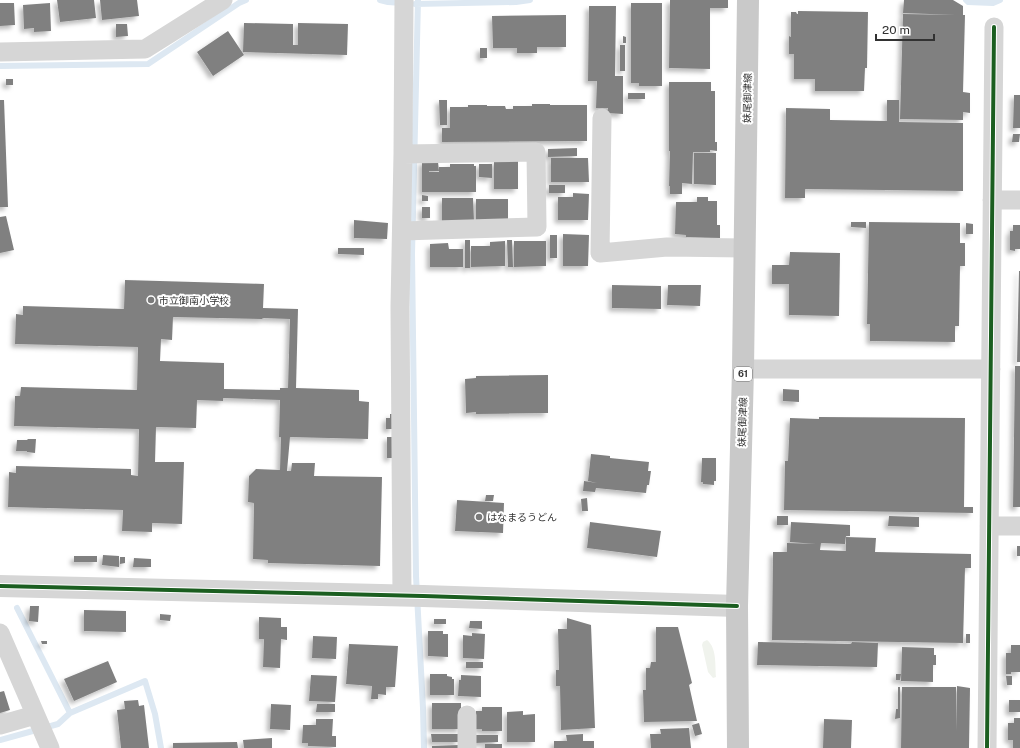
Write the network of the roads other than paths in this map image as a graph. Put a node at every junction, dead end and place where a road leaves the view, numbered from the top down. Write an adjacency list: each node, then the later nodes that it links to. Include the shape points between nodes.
1 (223, 0): 5 (street, via 145,49)
2 (748, 0): 11 (main road, 妹尾御津線 / 61)
3 (404, 5): 7 (street)
4 (994, 27): 8 (street)
5 (0, 52)
6 (602, 118): 11 (street, via 600,253 667,247)
7 (411, 154): 10 (street); 10 (street, via 536,152 537,227)
8 (992, 200): 9 (street); 13 (street)
9 (1020, 200)
10 (410, 230): 17 (street, via 400,307)
11 (745, 248): 12 (main road, 妹尾御津線 / 61)
12 (743, 369): 13 (street); 18 (main road, 妹尾御津線 / 61)
13 (991, 369): 14 (street)
14 (989, 526): 15 (street); 25 (street)
15 (1020, 526)
16 (0, 586): 17 (street)
17 (412, 596): 18 (street)
18 (737, 606): 24 (main road, 妹尾御津線 / 61)
19 (0, 635): 22 (street)
20 (467, 715): 23 (street)
21 (0, 725): 22 (street)
22 (42, 731)
23 (467, 748)
24 (738, 748)
25 (987, 748)

